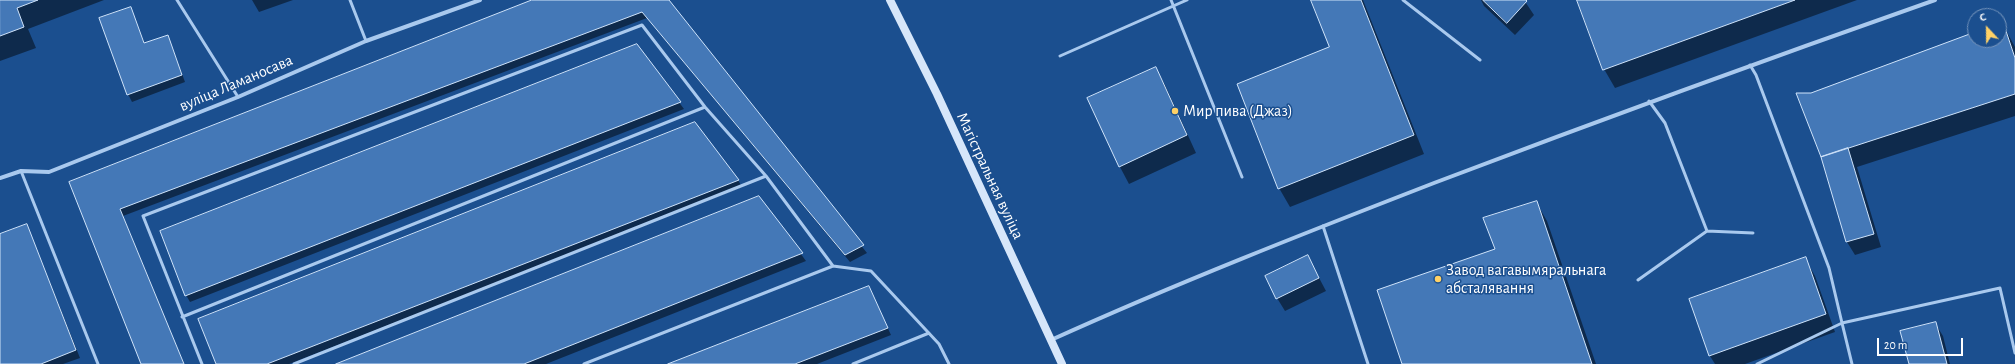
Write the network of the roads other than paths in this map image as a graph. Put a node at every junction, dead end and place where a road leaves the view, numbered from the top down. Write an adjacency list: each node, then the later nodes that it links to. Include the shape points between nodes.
1 (177, 0): 16 (lane)
2 (350, 0): 12 (lane)
3 (464, 0): 10 (lane)
4 (480, 0): 10 (street, вуліца Ламаносава)
5 (890, 0): 31 (main road, Магістральная вуліца, via 937,94)
6 (1171, 0): 11 (lane)
7 (1187, 0): 11 (lane)
8 (1402, 0): 14 (lane)
9 (1935, 0): 15 (street)
10 (466, 6): 12 (street, вуліца Ламаносава)
11 (1173, 6): 13 (lane); 21 (lane)
12 (366, 41): 16 (street, вуліца Ламаносава)
13 (1060, 56)
14 (1480, 60)
15 (1750, 64): 17 (street); 29 (lane, via 1829,268)
16 (238, 97): 19 (street, вуліца Ламаносава, via 49,172)
17 (1649, 101): 23 (street); 24 (lane, via 1665,124)
18 (705, 107): 20 (lane); 28 (lane); 28 (lane, via 642,25 143,216)
19 (21, 171): 22 (street, вуліца Ламаносава); 33 (lane)
20 (766, 176): 26 (lane); 35 (lane)
21 (1242, 177)
22 (0, 178)
23 (1323, 226): 31 (street, via 1130,304); 40 (lane)
24 (1707, 232): 25 (lane); 27 (lane)
25 (1754, 233)
26 (833, 266): 30 (lane, via 871,271); 36 (lane)
27 (1638, 280)
28 (182, 317): 34 (lane)
29 (1842, 323): 32 (lane, via 2000,288); 41 (lane); 42 (lane)
30 (929, 333): 37 (lane); 38 (lane, via 939,344)
31 (1051, 340): 39 (main road, Магістральная вуліца)
32 (2015, 353)
33 (98, 364)
34 (202, 364)
35 (294, 364)
36 (584, 364)
37 (853, 364)
38 (949, 364)
39 (1062, 364)
40 (1368, 364)
41 (1757, 364)
42 (1852, 364)

